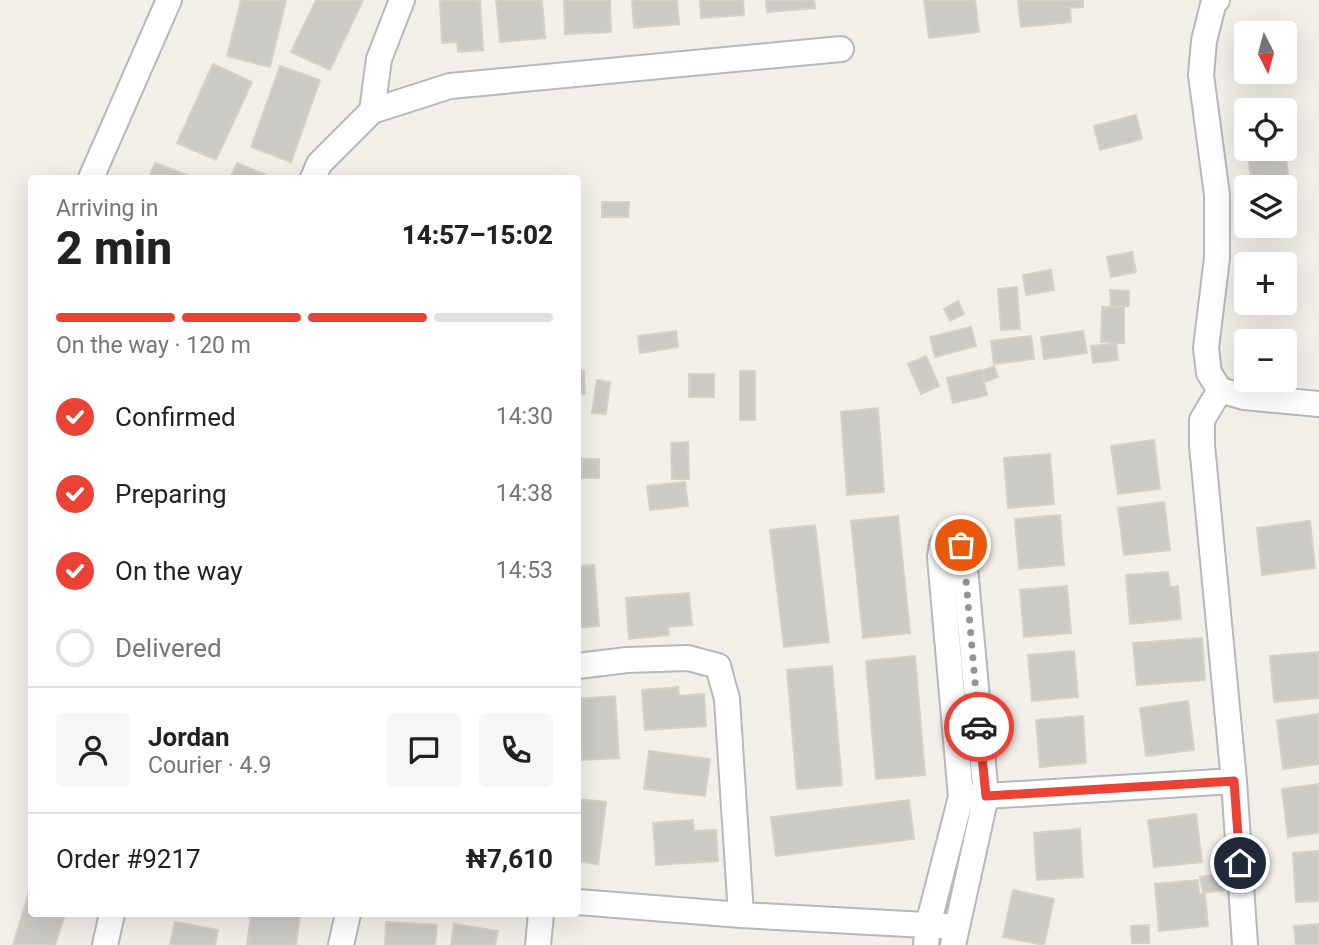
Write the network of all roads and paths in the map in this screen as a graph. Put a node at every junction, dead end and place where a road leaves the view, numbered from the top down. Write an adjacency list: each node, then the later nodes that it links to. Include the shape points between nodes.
1 (170, 0): 6 (street)
2 (402, 0): 5 (street, via 379,59)
3 (1217, 0): 8 (street, via 1204,41 1201,75 1217,195 1217,258 1206,348 1209,373)
4 (841, 49): 5 (street, via 450,86)
5 (372, 111): 7 (street, via 319,164)
6 (92, 175)
7 (314, 175)
8 (1220, 390): 9 (street, via 1244,397); 11 (street, via 1202,421 1202,433)
9 (1319, 404)
10 (581, 666): 15 (street, via 688,658 718,666 727,699)
11 (1234, 781): 12 (street); 24 (street)
12 (986, 796): 13 (street); 13 (street, via 964,557 961,545 950,539 942,545 940,557); 20 (street)
13 (961, 797): 19 (street)
14 (581, 902): 15 (street)
15 (741, 915): 19 (street)
16 (111, 917): 21 (street)
17 (347, 917): 22 (street)
18 (541, 917): 23 (street)
19 (927, 935): 20 (street)
20 (954, 936)
21 (104, 945)
22 (341, 945)
23 (538, 945)
24 (1245, 945)

